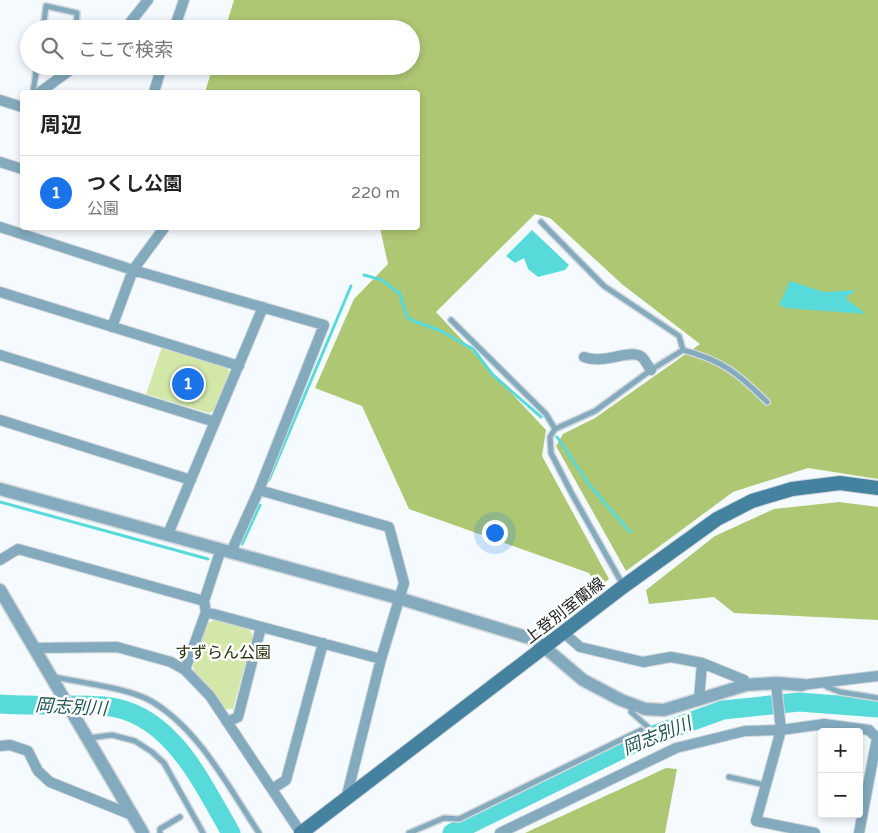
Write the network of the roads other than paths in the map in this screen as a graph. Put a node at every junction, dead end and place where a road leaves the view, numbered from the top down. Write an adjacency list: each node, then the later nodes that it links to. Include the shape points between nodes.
1 (148, 0): 5 (street)
2 (184, 0): 6 (street)
3 (44, 20): 4 (lane, via 46,6 77,13)
4 (77, 20)
5 (132, 20)
6 (177, 20)
7 (36, 75): 10 (lane)
8 (63, 75): 11 (street)
9 (159, 75): 12 (street)
10 (33, 90)
11 (43, 90)
12 (155, 90)
13 (1, 103): 14 (street)
14 (20, 106)
15 (0, 162): 16 (street)
16 (20, 168)
17 (541, 222): 25 (lane, via 604,286 679,336)
18 (0, 227): 20 (street)
19 (163, 230): 20 (street)
20 (133, 270): 22 (street); 24 (street)
21 (0, 292): 24 (street)
22 (264, 307): 28 (street); 37 (street, via 324,325)
23 (451, 320): 33 (lane, via 546,414)
24 (112, 326): 28 (street)
25 (683, 350): 29 (lane); 30 (lane, via 711,358 745,379)
26 (0, 355): 32 (street)
27 (584, 357): 29 (street, via 600,361 633,353 642,357)
28 (239, 366): 32 (street)
29 (651, 370): 33 (lane, via 596,411)
30 (767, 402)
31 (0, 420): 34 (street)
32 (215, 422): 34 (street)
33 (555, 429): 41 (lane, via 550,437 551,452)
34 (191, 480): 38 (street)
35 (878, 488): 41 (main road, 上登別室蘭線, via 840,483 792,488 752,501 717,519)
36 (0, 489): 38 (street)
37 (259, 490): 39 (street); 43 (street, via 389,527 404,583)
38 (168, 534): 39 (street)
39 (226, 551): 43 (street); 44 (street)
40 (0, 560): 44 (street, via 18,550)
41 (624, 586): 47 (main road, 上登別室蘭線)
42 (0, 590): 50 (street)
43 (398, 598): 49 (street, via 536,640); 51 (street)
44 (204, 600): 45 (street)
45 (206, 612): 46 (street); 53 (street)
46 (261, 627): 48 (street); 63 (street, via 238,717)
47 (564, 633): 49 (main road, 上登別室蘭線); 52 (street, via 580,647 643,662 671,657)
48 (323, 644): 51 (street); 72 (street, via 286,780)
49 (545, 647): 62 (street, via 584,680); 73 (main road, 上登別室蘭線)
50 (34, 648): 53 (street, via 117,648 171,662); 55 (street)
51 (381, 659): 73 (street)
52 (702, 663): 58 (street, via 744,680); 61 (street)
53 (185, 670): 63 (street, via 210,696)
54 (878, 676): 57 (street)
55 (56, 682): 67 (street); 79 (lane, via 135,695 167,712 188,729)
56 (776, 683): 58 (street); 59 (street); 65 (street)
57 (826, 684): 59 (street); 60 (lane, via 840,692)
58 (746, 685): 61 (street)
59 (802, 685)
60 (878, 698)
61 (699, 700): 62 (street, via 664,710 645,709)
62 (632, 704): 64 (lane, via 631,712)
63 (227, 722): 72 (street)
64 (648, 726)
65 (781, 727): 68 (street, via 824,724 869,730); 71 (street); 82 (street, via 676,748)
66 (642, 730): 81 (lane, via 459,819 444,818)
67 (86, 734): 74 (street); 78 (lane, via 112,735 135,741 152,752 164,763)
68 (878, 738): 84 (street)
69 (0, 746): 74 (street, via 10,745 28,751 38,771 50,782)
70 (729, 777): 71 (lane)
71 (765, 785): 83 (street, via 756,821)
72 (272, 789): 80 (street)
73 (346, 799): 80 (main road, 上登別室蘭線)
74 (132, 815): 76 (street)
75 (180, 817): 77 (lane, via 160,829)
76 (143, 833)
77 (160, 833)
78 (203, 833)
79 (259, 833)
80 (301, 833)
81 (409, 833)
82 (500, 833)
83 (815, 833)
84 (859, 833)

